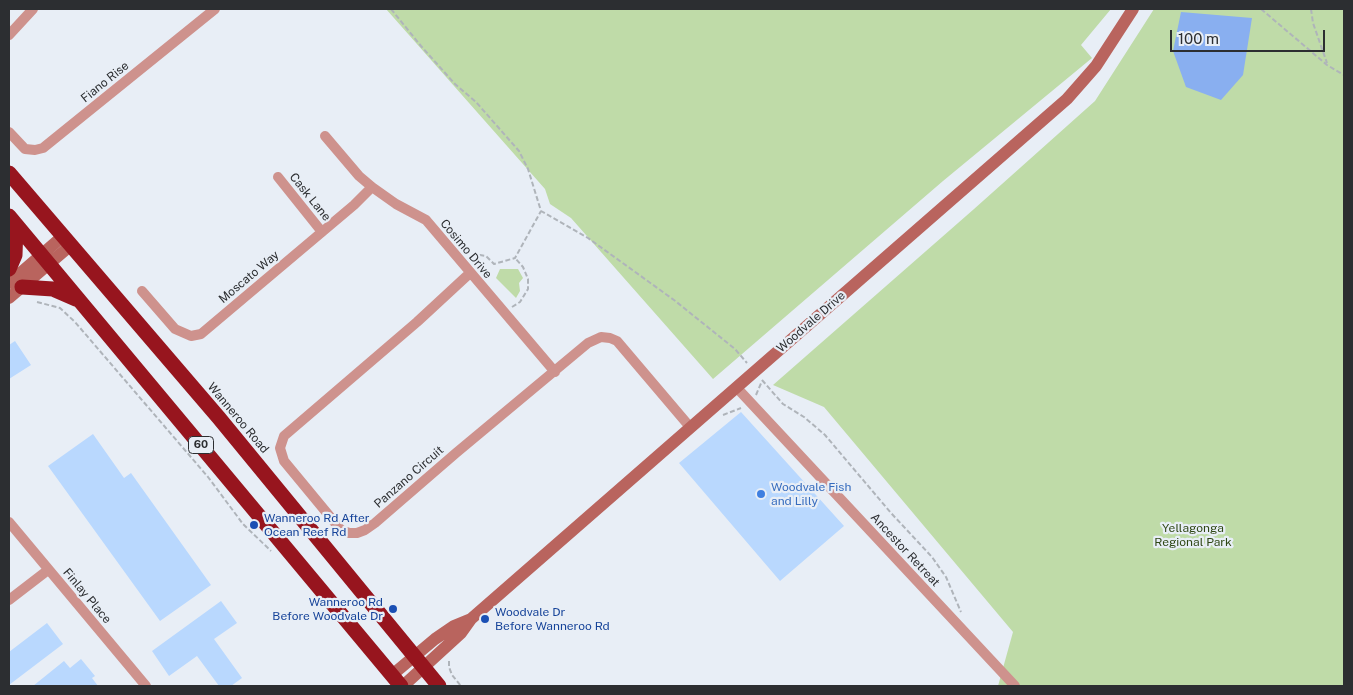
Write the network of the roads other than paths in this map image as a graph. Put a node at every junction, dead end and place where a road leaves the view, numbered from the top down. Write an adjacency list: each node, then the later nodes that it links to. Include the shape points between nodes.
1 (33, 9): 4 (street)
2 (215, 9): 5 (street, Fiano Rise, via 43,148 25,149)
3 (1133, 9): 21 (street, Woodvale Drive, via 1096,66 1067,99)
4 (9, 35)
5 (9, 132)
6 (325, 136): 9 (street, Cosimo Drive)
7 (9, 173): 12 (highway, Wanneroo Road / 60)
8 (278, 178): 11 (street, Cask Lane)
9 (372, 187): 11 (street, Moscato Way); 14 (street, Cosimo Drive, via 426,220)
10 (12, 220): 13 (highway, 60); 15 (highway, via 15,255)
11 (322, 232): 17 (street, Moscato Way, via 201,334 187,335 175,329)
12 (67, 241): 13 (street); 27 (highway, Wanneroo Road / 60, via 219,418)
13 (45, 259): 16 (street); 19 (highway, 60)
14 (471, 268): 20 (street, Cosimo Drive); 20 (street, Panzano Circuit, via 417,322 284,436 280,448 284,461 341,530 357,533 375,523)
15 (9, 269)
16 (19, 286): 18 (street); 19 (highway, via 53,290)
17 (142, 291)
18 (9, 298)
19 (80, 301): 29 (highway, 60)
20 (555, 372): 22 (street, Panzano Circuit, via 588,343 601,337 610,338 624,348)
21 (737, 388): 22 (street, Woodvale Drive); 32 (street, Ancestor Retreat)
22 (690, 427): 26 (street, Woodvale Drive)
23 (9, 522): 24 (street, Finlay Place)
24 (48, 570): 25 (street); 30 (street, Finlay Place)
25 (9, 600)
26 (471, 619): 27 (street, Woodvale Drive, via 454,626); 28 (street, Woodvale Drive, via 462,634)
27 (414, 655): 28 (highway, Wanneroo Road / 60); 29 (street, Woodvale Drive)
28 (424, 668): 29 (street, Woodvale Drive); 31 (highway, Wanneroo Road / 60)
29 (399, 682)
30 (146, 686)
31 (439, 686)
32 (1015, 686)

